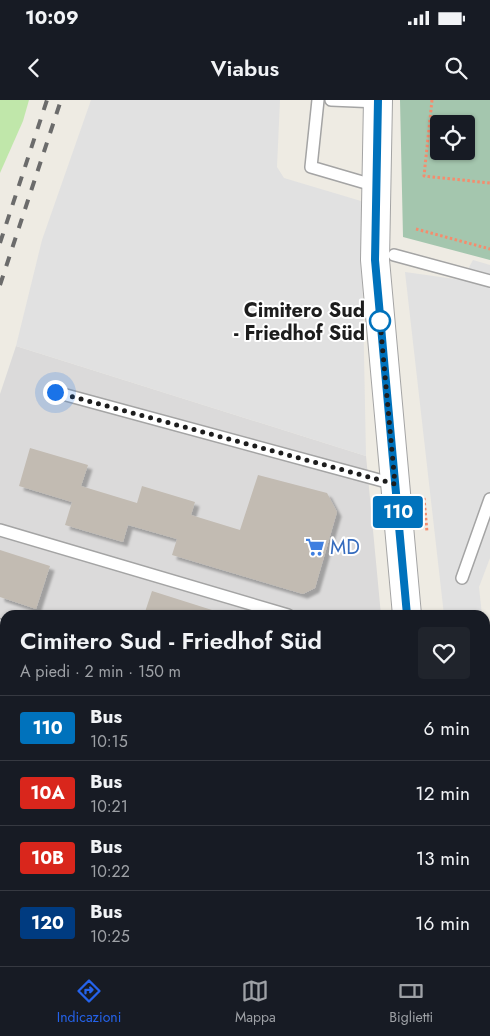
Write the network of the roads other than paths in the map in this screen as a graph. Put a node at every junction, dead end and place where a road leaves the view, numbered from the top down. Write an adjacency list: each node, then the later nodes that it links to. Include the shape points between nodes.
1 (318, 100): 4 (lane, via 311,168)
2 (331, 100): 3 (lane)
3 (378, 101): 4 (street)
4 (376, 186): 8 (street, via 375,260)
5 (394, 256): 6 (lane)
6 (490, 281)
7 (55, 392): 8 (lane)
8 (395, 484): 13 (street)
9 (490, 499): 11 (lane)
10 (0, 530): 12 (lane)
11 (462, 578)
12 (271, 610)
13 (407, 610)

